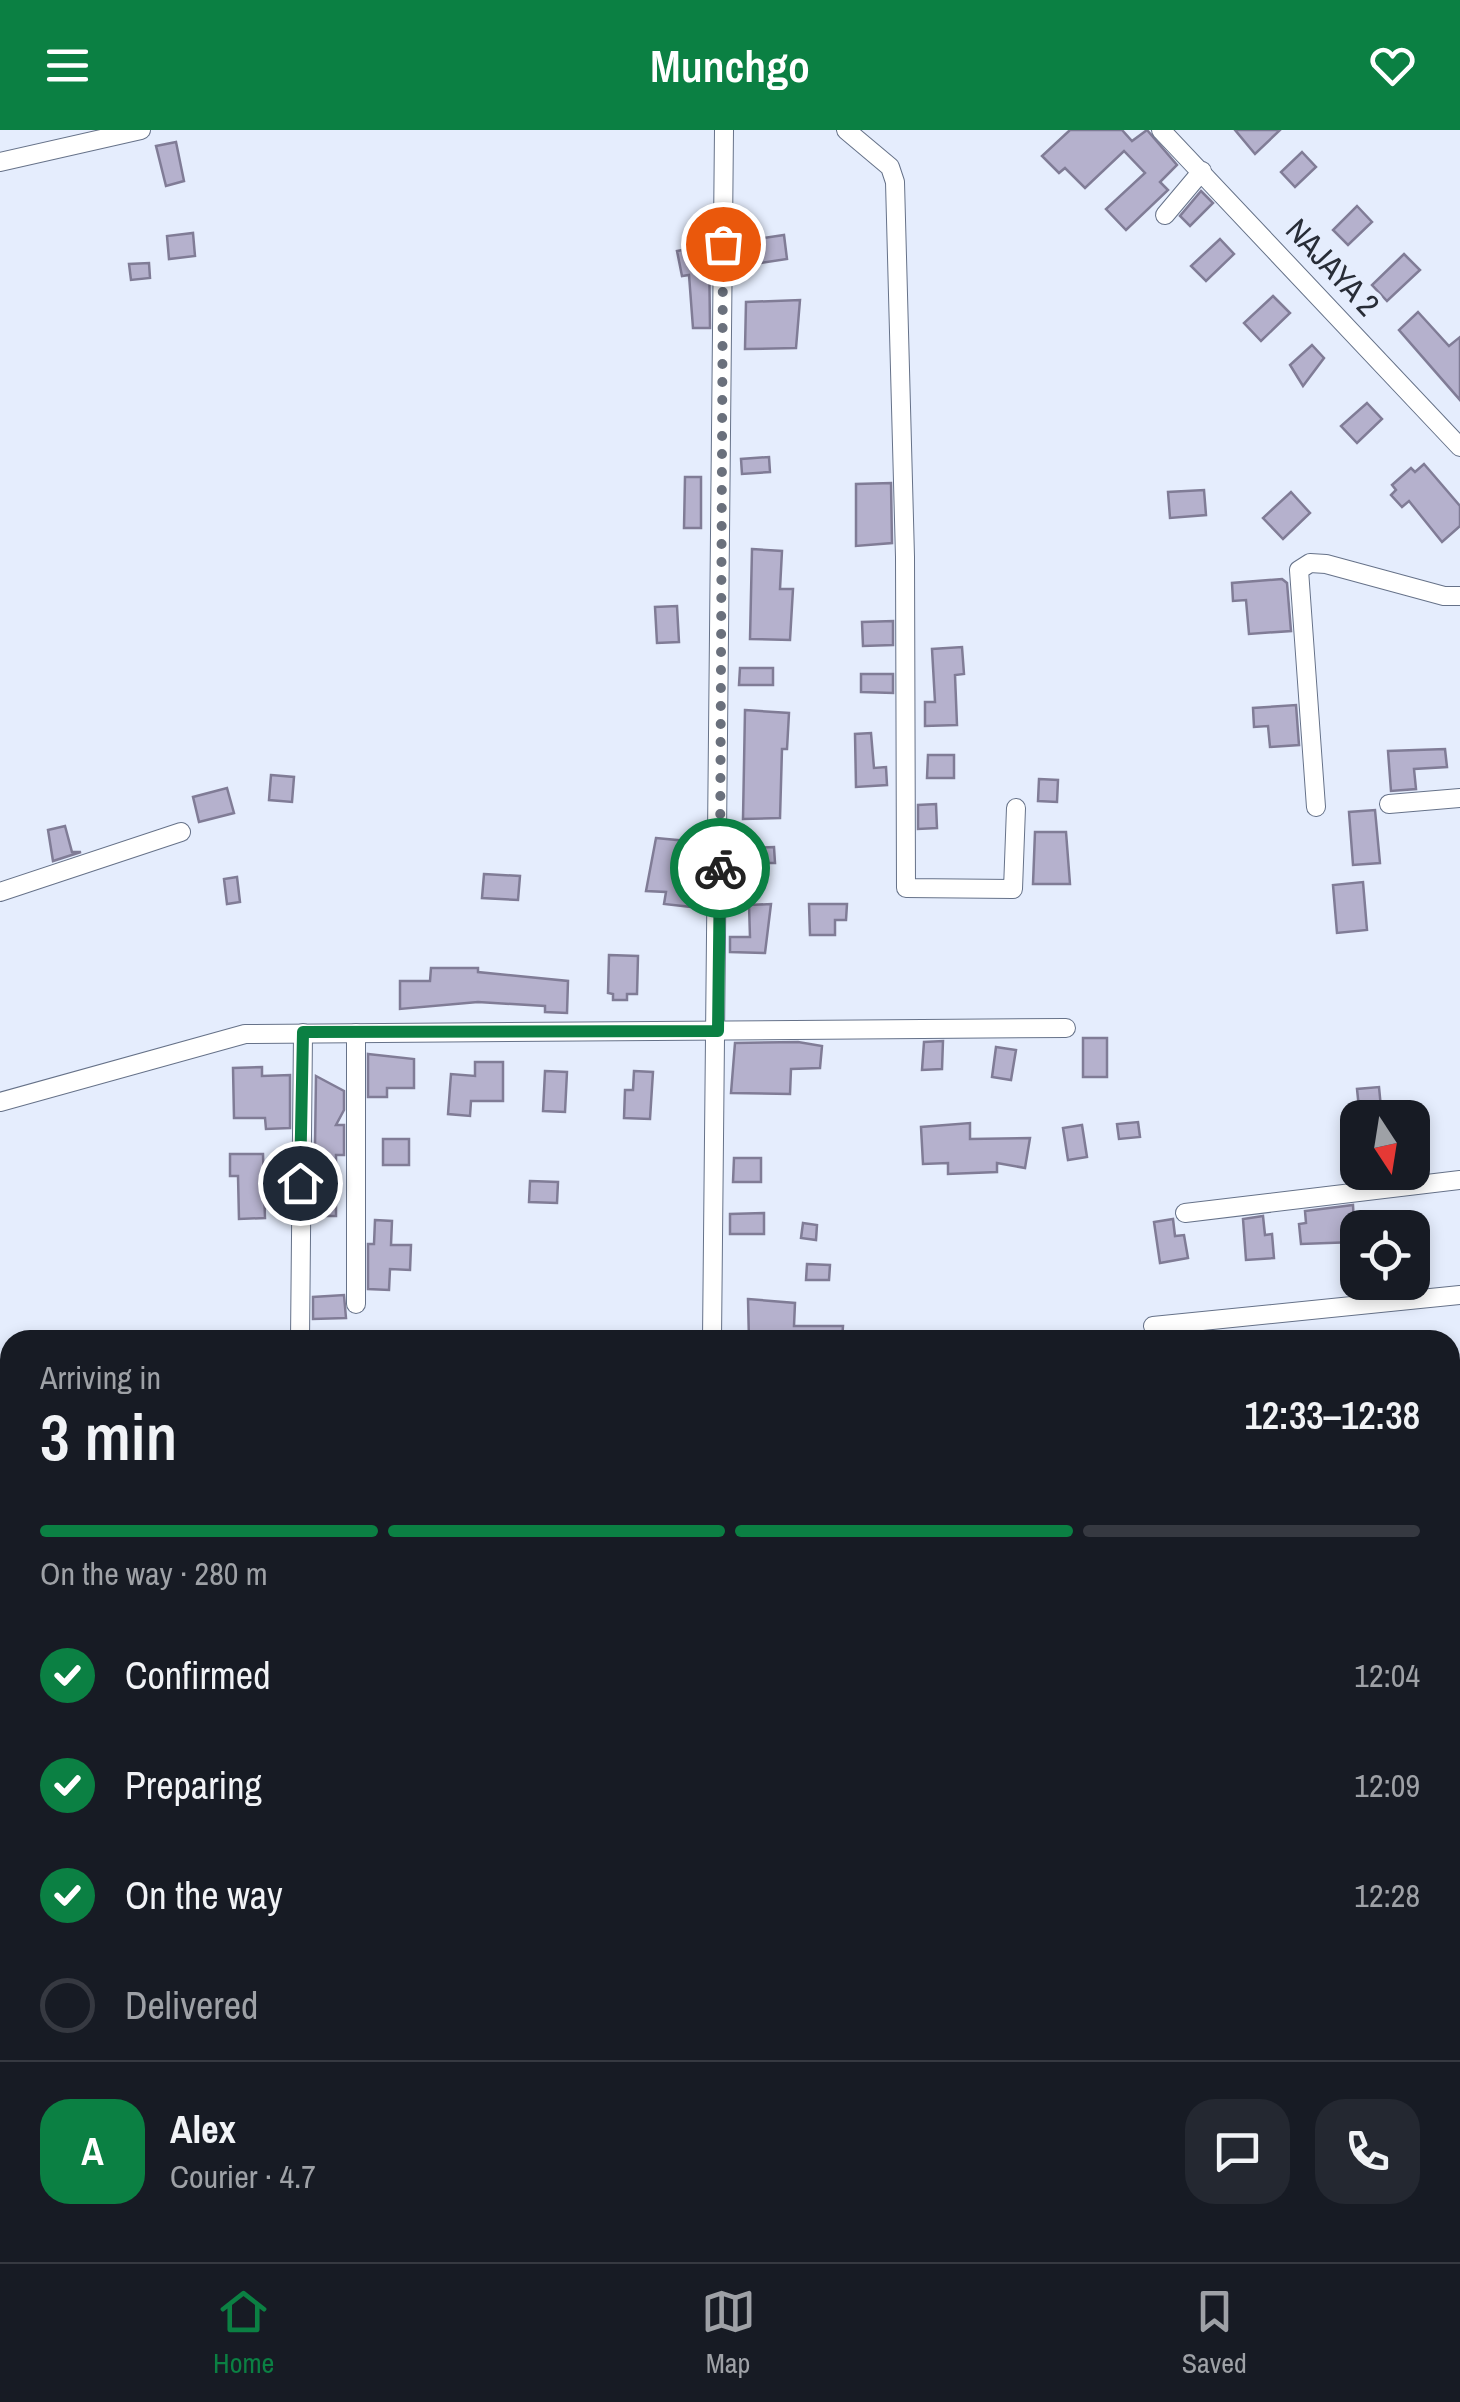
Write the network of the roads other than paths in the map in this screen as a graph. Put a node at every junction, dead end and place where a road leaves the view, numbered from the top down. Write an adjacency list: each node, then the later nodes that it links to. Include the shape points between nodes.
1 (141, 130): 5 (street)
2 (724, 130): 17 (street)
3 (846, 130): 13 (street, via 890,167 895,182 906,557 906,888 1012,889)
4 (1165, 131): 6 (street, NAJAYA 2)
5 (0, 162)
6 (1202, 171): 7 (street); 8 (street, NAJAYA 2)
7 (1166, 215)
8 (1460, 447)
9 (1460, 596): 12 (street, via 1326,564 1300,570)
10 (1460, 798): 11 (street)
11 (1389, 804)
12 (1316, 807)
13 (1016, 808)
14 (180, 832): 15 (street)
15 (0, 892)
16 (1066, 1028): 17 (street)
17 (718, 1031): 19 (street); 27 (street)
18 (303, 1032): 19 (street); 20 (street, via 228,1038); 26 (street)
19 (356, 1032): 24 (street)
20 (0, 1102)
21 (1460, 1180): 22 (street)
22 (1185, 1214)
23 (1460, 1295): 25 (street)
24 (356, 1304)
25 (1153, 1326)
26 (300, 1330)
27 (712, 1330)

